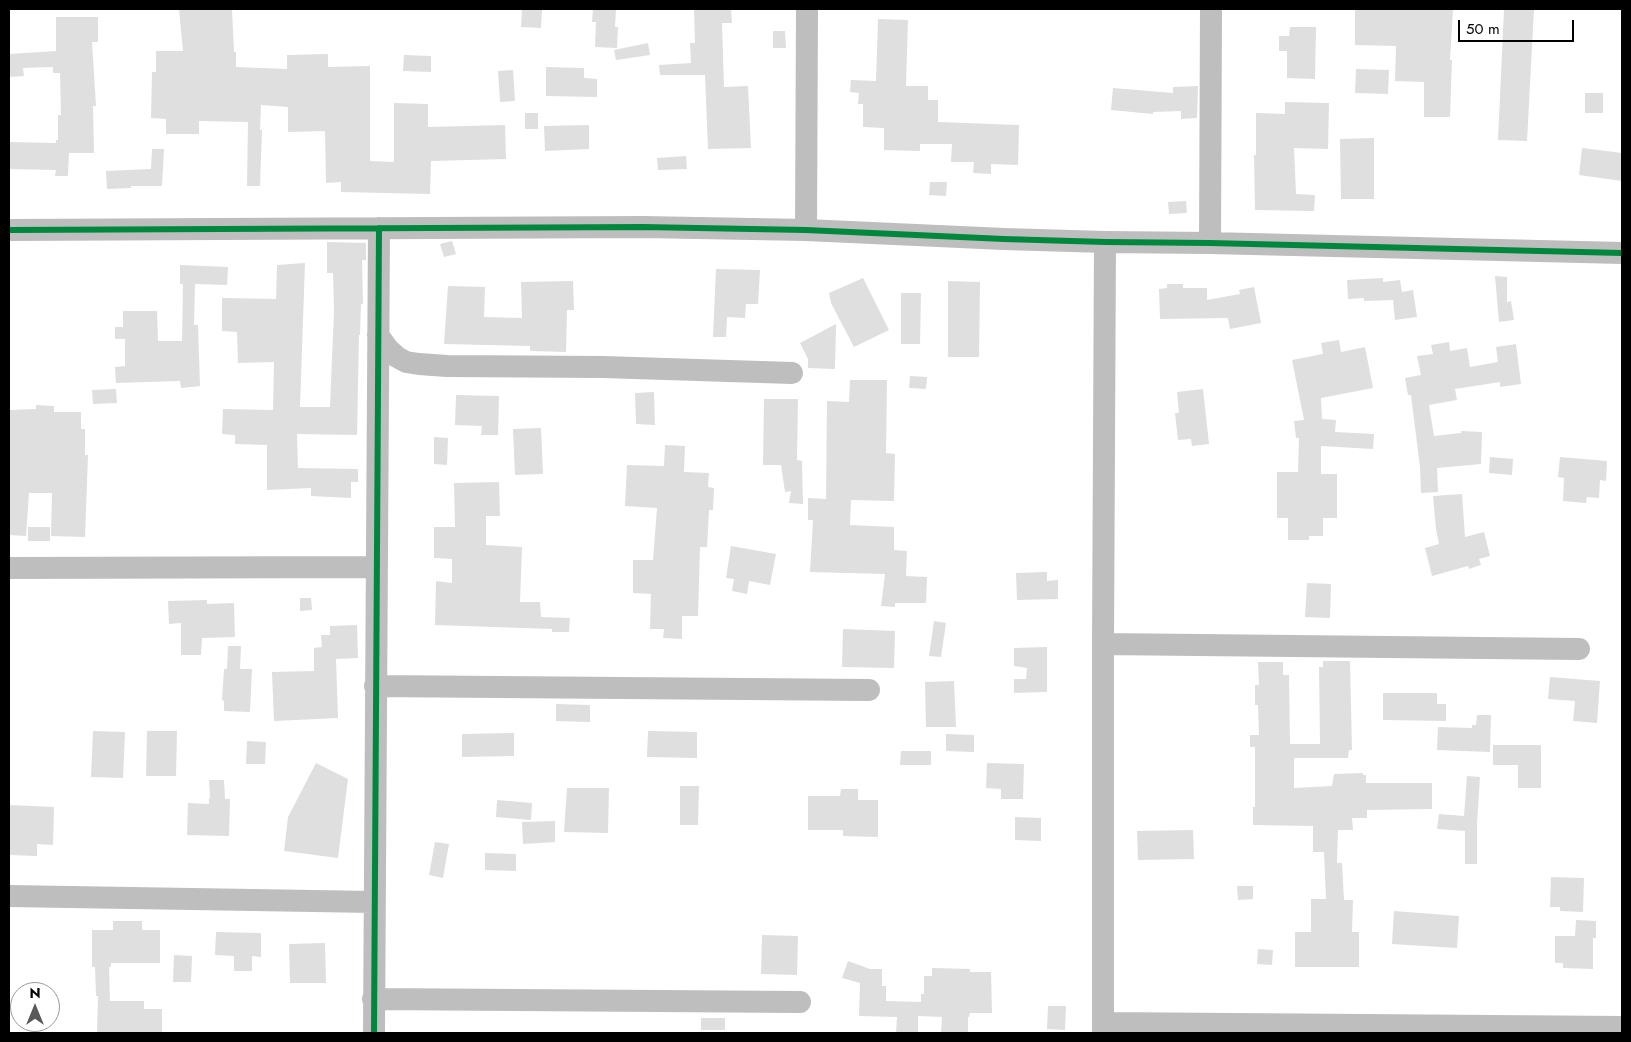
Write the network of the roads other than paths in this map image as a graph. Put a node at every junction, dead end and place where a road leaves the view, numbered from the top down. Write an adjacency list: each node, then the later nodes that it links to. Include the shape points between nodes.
1 (806, 9): 5 (street)
2 (1211, 9): 7 (street)
3 (379, 228): 4 (street); 5 (street); 9 (street)
4 (9, 230)
5 (806, 230): 6 (street)
6 (1105, 242): 7 (street); 13 (street)
7 (1210, 243): 8 (street)
8 (1622, 252)
9 (378, 335): 10 (street, via 396,357 419,364 603,366); 11 (street)
10 (792, 374)
11 (376, 567): 12 (street); 15 (street)
12 (9, 568)
13 (1103, 644): 14 (street); 22 (street)
14 (1579, 649)
15 (376, 686): 16 (street); 18 (street)
16 (869, 690)
17 (9, 896): 18 (street)
18 (374, 902): 19 (street)
19 (374, 1000): 20 (street); 23 (street)
20 (800, 1002)
21 (1622, 1026): 22 (street)
22 (1103, 1028)
23 (374, 1033)

